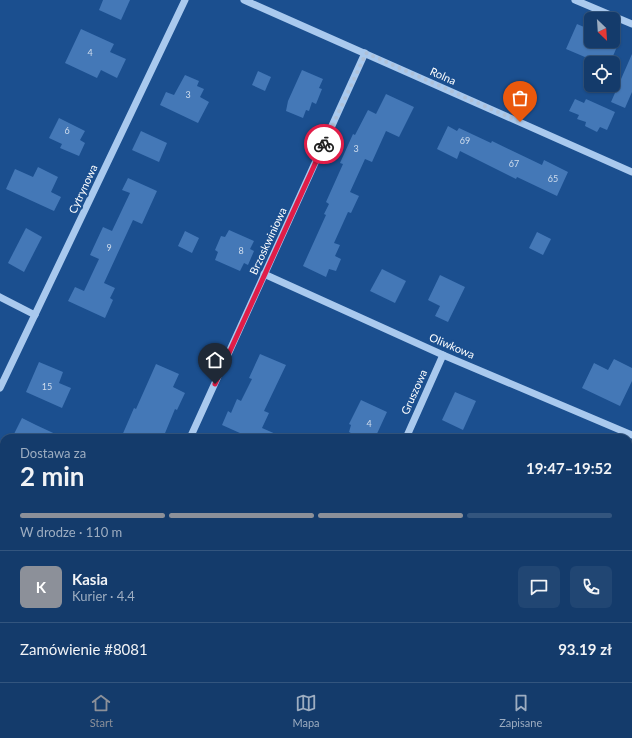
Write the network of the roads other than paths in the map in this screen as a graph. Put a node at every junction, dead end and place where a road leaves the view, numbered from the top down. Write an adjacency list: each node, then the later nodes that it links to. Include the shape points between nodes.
1 (185, 0): 9 (street, Cytrynowa)
2 (244, 0): 5 (street, Rolna)
3 (575, 0): 4 (street)
4 (632, 24)
5 (366, 53): 6 (street, Rolna); 7 (street, Brzoskwiniowa)
6 (632, 172)
7 (264, 274): 10 (street, Oliwkowa); 12 (street, Brzoskwiniowa)
8 (0, 297): 9 (street)
9 (35, 315): 11 (street, Cytrynowa)
10 (443, 355): 13 (street, Gruszowa); 14 (street, Oliwkowa)
11 (0, 388)
12 (192, 434)
13 (408, 434)
14 (630, 434)

